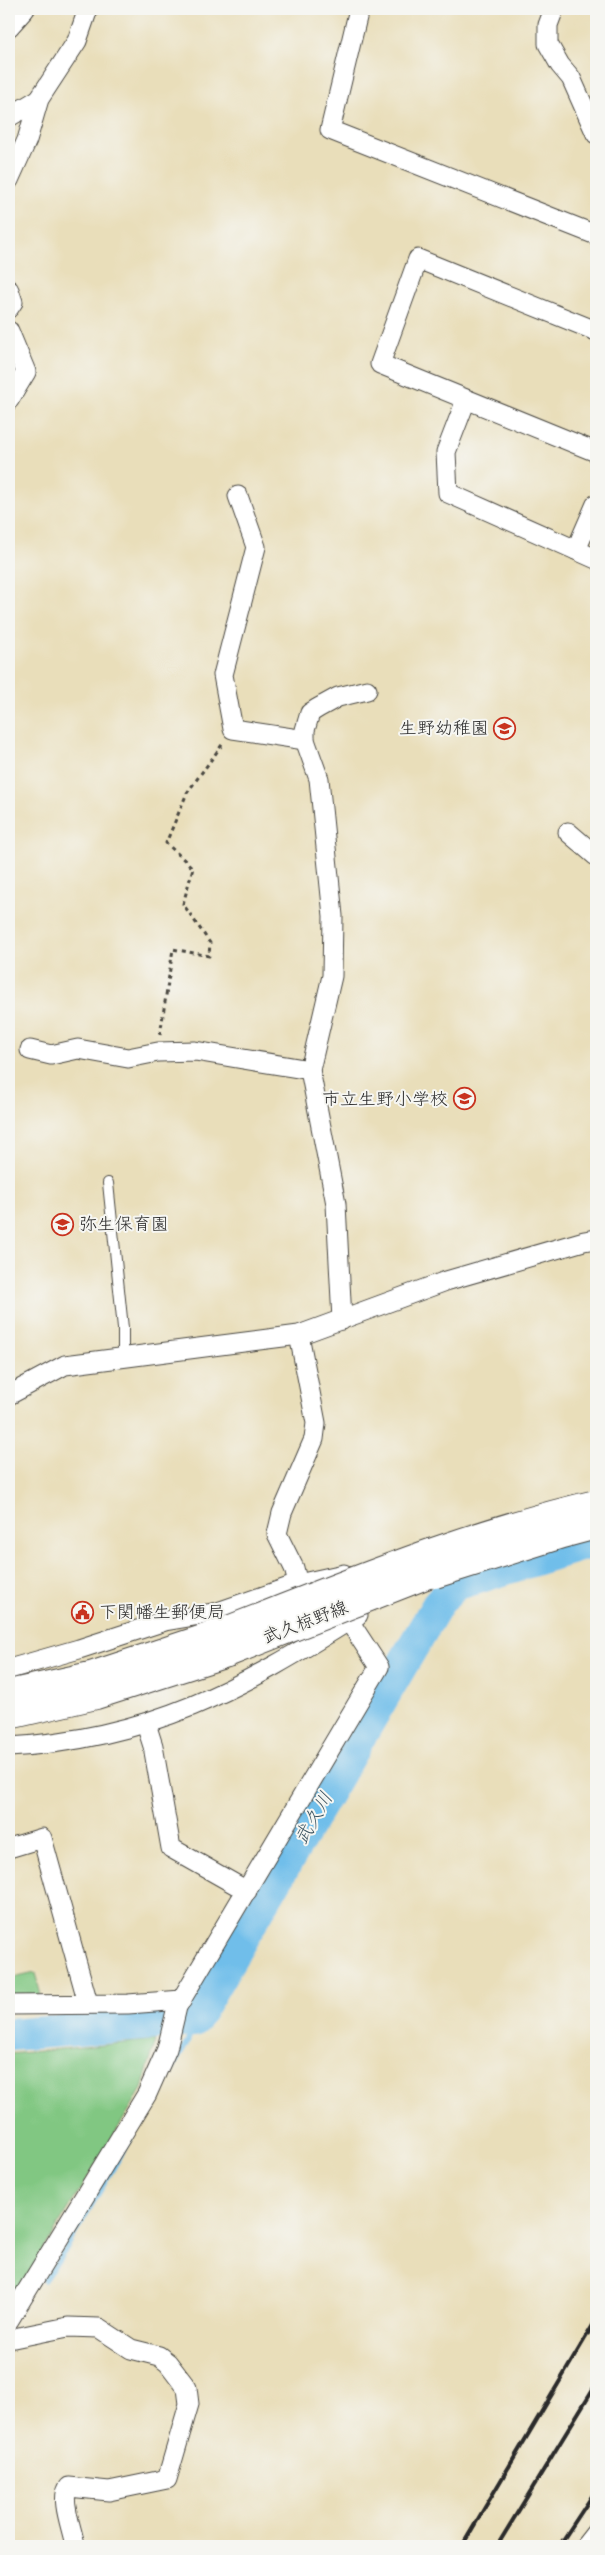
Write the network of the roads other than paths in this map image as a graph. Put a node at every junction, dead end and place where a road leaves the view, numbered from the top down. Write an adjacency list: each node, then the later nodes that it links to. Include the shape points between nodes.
1 (24, 9): 5 (street)
2 (88, 9): 6 (street, via 77,41)
3 (358, 9): 10 (street, via 330,130)
4 (554, 9): 8 (street, via 548,25 548,44 571,78)
5 (9, 27)
6 (39, 99): 7 (street); 9 (street, via 27,140)
7 (9, 116)
8 (596, 134)
9 (9, 180)
10 (596, 235)
11 (9, 290): 12 (street, via 13,302)
12 (9, 308)
13 (9, 331): 15 (street, via 26,372)
14 (596, 331): 16 (street, via 418,259 380,364)
15 (9, 400)
16 (466, 400): 17 (street); 20 (street, via 446,452 448,493)
17 (596, 452)
18 (238, 496): 23 (street, via 256,547 223,675 233,729)
19 (596, 504): 20 (street)
20 (576, 550): 21 (street)
21 (596, 560)
22 (367, 690): 23 (street, via 338,697 310,713)
23 (306, 740): 27 (street, via 319,779 333,916 332,976)
24 (568, 832): 25 (street)
25 (596, 856)
26 (30, 1050): 27 (street, via 51,1055 78,1049 128,1058 181,1050)
27 (310, 1070): 30 (street, via 336,1204)
28 (108, 1183): 32 (lane)
29 (596, 1239): 30 (street, via 446,1282)
30 (342, 1320): 31 (street)
31 (299, 1335): 32 (street); 39 (street, via 316,1423 314,1439 282,1513 277,1534 294,1568)
32 (123, 1357): 33 (street, via 65,1365)
33 (9, 1395)
34 (596, 1488): 38 (main road, bridge, via 492,1524)
35 (596, 1504): 38 (main road, 武久椋野線, bridge, via 554,1514)
36 (596, 1516): 38 (main road, 武久椋野線, bridge, via 558,1524)
37 (596, 1525): 38 (main road, bridge)
38 (396, 1576): 41 (main road, 武久椋野線, bridge)
39 (298, 1584): 40 (street); 40 (street, via 448,1552 510,1533 452,1560); 42 (street, via 218,1612 165,1621)
40 (348, 1621): 45 (street, via 224,1694); 48 (street, via 379,1667)
41 (223, 1644): 43 (main road, 武久椋野線); 44 (main road, 武久椋野線, via 96,1695)
42 (9, 1668)
43 (9, 1694)
44 (9, 1715)
45 (146, 1724): 46 (street, via 76,1740); 48 (street, via 153,1746 171,1848)
46 (9, 1747)
47 (9, 1848): 49 (street, via 42,1838)
48 (247, 1891): 50 (street)
49 (88, 2003): 50 (street); 51 (street)
50 (179, 2004): 52 (street, via 167,2049 147,2094)
51 (9, 2005)
52 (9, 2320)
53 (9, 2338): 54 (street, via 48,2330 100,2328 131,2349 159,2356 176,2371 187,2388 187,2413 167,2479 109,2491 78,2486 66,2490 64,2499)
54 (75, 2546)

